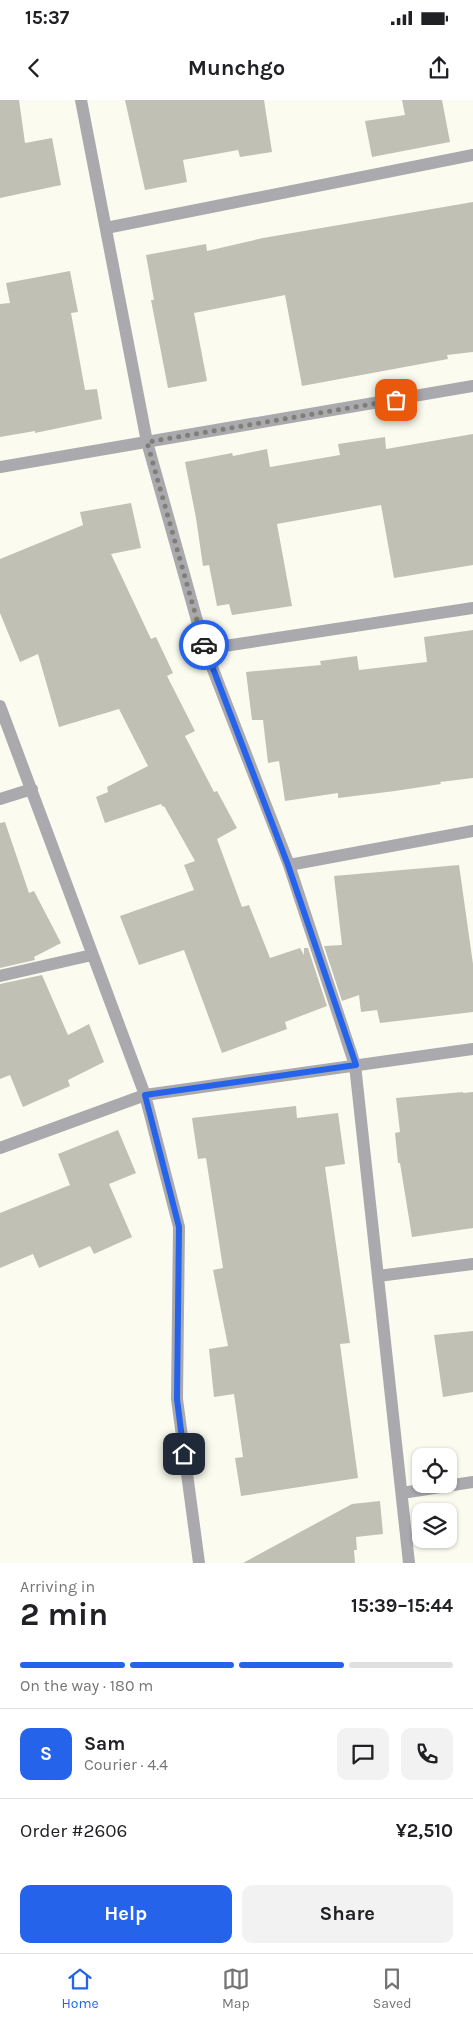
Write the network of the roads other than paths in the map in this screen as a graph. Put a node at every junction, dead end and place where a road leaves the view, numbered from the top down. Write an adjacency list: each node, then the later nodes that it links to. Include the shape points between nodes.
1 (81, 100): 3 (street)
2 (473, 155): 3 (street)
3 (106, 228): 5 (street)
4 (473, 386): 5 (street)
5 (147, 442): 6 (street); 8 (street)
6 (0, 467)
7 (473, 608): 8 (street)
8 (205, 649): 13 (street)
9 (0, 706): 10 (street)
10 (32, 789): 11 (street); 14 (street)
11 (0, 799)
12 (473, 831): 13 (street)
13 (288, 865): 17 (street)
14 (92, 955): 15 (street); 18 (street)
15 (0, 976)
16 (473, 1049): 17 (street)
17 (356, 1065): 18 (street); 21 (street)
18 (145, 1095): 19 (street); 24 (street, via 179,1227 177,1399)
19 (0, 1148)
20 (473, 1264): 21 (street)
21 (378, 1276): 23 (street)
22 (473, 1482): 23 (street)
23 (402, 1493): 25 (street)
24 (199, 1563)
25 (410, 1563)

